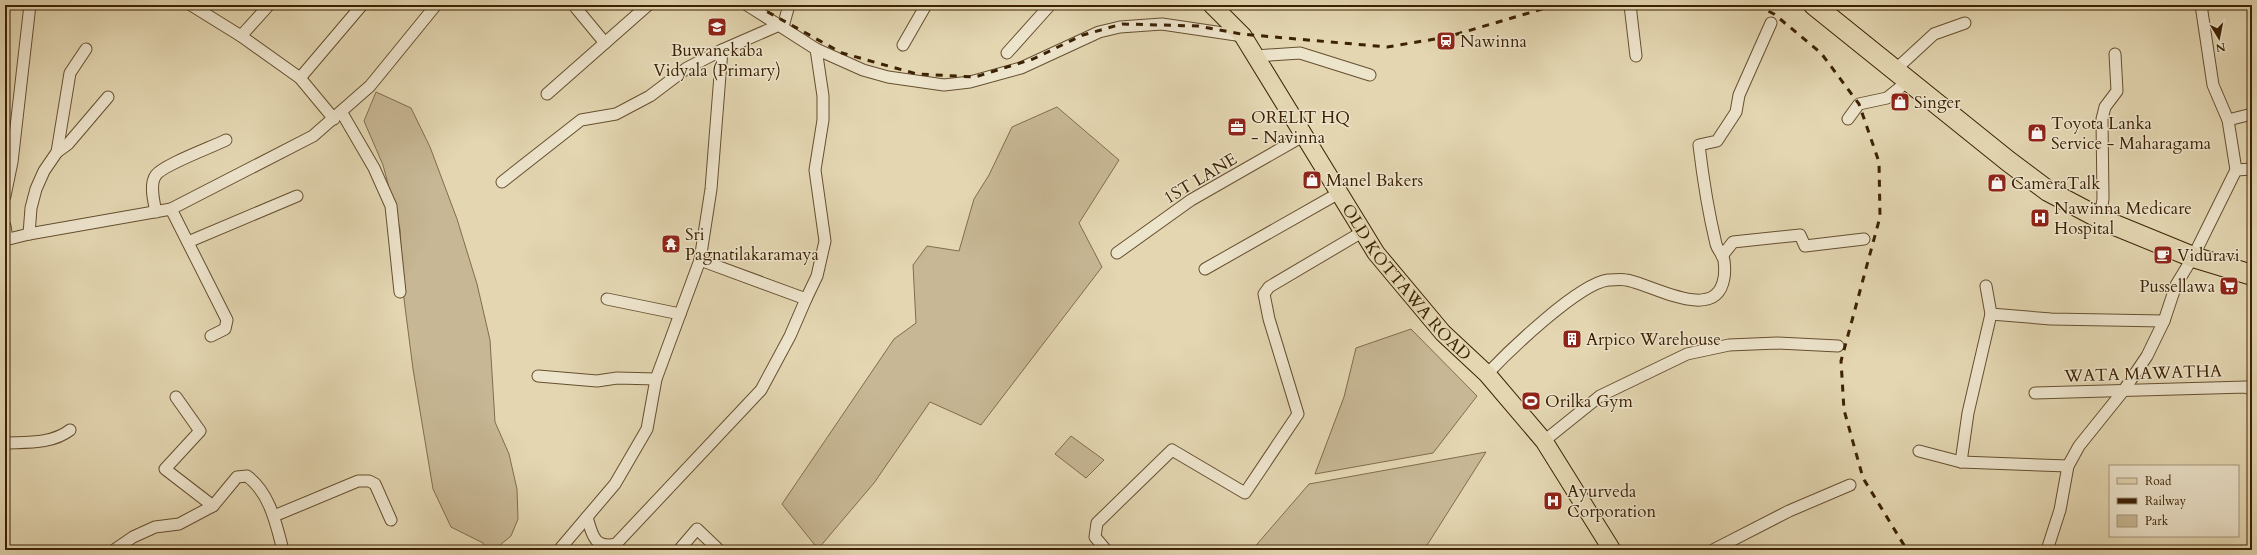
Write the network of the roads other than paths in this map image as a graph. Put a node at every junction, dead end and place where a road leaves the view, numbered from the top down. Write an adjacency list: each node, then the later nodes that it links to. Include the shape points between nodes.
1 (30, 5): 46 (street, via 12,162)
2 (191, 5): 19 (street)
3 (269, 5): 19 (street)
4 (362, 5): 32 (street)
5 (436, 5): 36 (street, via 370,86)
6 (648, 5): 21 (street)
7 (747, 5): 18 (street)
8 (789, 5): 18 (street, via 784,23)
9 (926, 5): 22 (street)
10 (1050, 5): 26 (street)
11 (1212, 5): 20 (main road, OLD KOTTAWA ROAD)
12 (1630, 5): 29 (street)
13 (1814, 5): 31 (highway)
14 (2201, 5): 38 (street, via 2213,85)
15 (576, 8): 21 (street)
16 (1771, 23): 58 (street, via 1739,95 1736,112 1717,141 1699,145 1715,239)
17 (1965, 23): 31 (street, via 1934,34)
18 (780, 25): 24 (street); 25 (street)
19 (241, 36): 32 (street)
20 (1243, 36): 24 (street, via 1162,24 1120,27 1099,32 1021,68 970,82 944,85 882,76); 28 (main road, OLD KOTTAWA ROAD)
21 (605, 43): 33 (street)
22 (903, 45)
23 (86, 49): 41 (street, via 70,73)
24 (816, 49): 66 (street, via 823,114 814,170 825,241 817,276)
25 (722, 50): 44 (street, via 687,68 650,96 616,114 581,120); 60 (street, via 711,189)
26 (1007, 53)
27 (2116, 54): 50 (street, via 2117,91 2105,107 2102,119 2103,199)
28 (1255, 56): 30 (street, via 1300,53); 39 (main road, OLD KOTTAWA ROAD)
29 (1636, 56)
30 (1370, 75)
31 (1901, 76): 37 (street, via 1887,98 1859,104); 50 (highway, via 2048,191)
32 (300, 78): 36 (street)
33 (546, 94)
34 (108, 97): 41 (street, via 68,144)
35 (2252, 114): 38 (street)
36 (338, 116): 48 (street, via 313,136); 64 (street, via 374,168 392,206)
37 (1848, 119)
38 (2228, 120): 43 (street)
39 (1303, 136): 45 (main road, OLD KOTTAWA ROAD); 57 (street, 1ST LANE, via 1191,200)
40 (226, 140): 49 (street, via 165,168 156,175 153,184)
41 (57, 152): 53 (street, via 36,189 31,208)
42 (2252, 169): 43 (street)
43 (2236, 170): 59 (street)
44 (502, 182)
45 (1339, 193): 52 (main road, OLD KOTTAWA ROAD); 61 (street)
46 (5, 196)
47 (297, 196): 56 (street)
48 (171, 209): 49 (street); 56 (street)
49 (156, 212): 53 (street)
50 (2100, 218): 59 (highway)
51 (5, 226): 55 (street)
52 (1362, 232): 72 (main road, OLD KOTTAWA ROAD, via 1376,253 1443,333); 95 (street, via 1269,286 1264,294 1269,319 1298,414 1245,493 1172,450 1097,523 1095,537)
53 (29, 234): 55 (street)
54 (1864, 239): 58 (street, via 1805,246 1800,235 1733,242)
55 (6, 240)
56 (188, 242): 70 (street, via 227,320 225,329)
57 (1117, 253)
58 (1722, 256): 72 (street, via 1724,278 1720,289 1711,298 1697,300 1672,296 1627,280 1606,280 1557,310 1516,344)
59 (2193, 257): 62 (highway); 69 (street, via 2176,285)
60 (700, 260): 66 (street); 67 (street)
61 (1205, 269)
62 (2252, 275)
63 (1986, 286): 68 (street)
64 (400, 292)
65 (607, 299): 67 (street)
66 (806, 299): 88 (street, via 790,336 761,390 616,544 606,546 598,543 592,534)
67 (680, 314): 74 (street)
68 (1991, 314): 69 (street, via 2051,319); 83 (street, via 1968,412)
69 (2164, 321): 75 (street, via 2147,356)
70 (211, 336)
71 (1838, 346): 80 (street, via 1777,343 1729,345 1687,354 1600,396)
72 (1487, 374): 80 (main road, OLD KOTTAWA ROAD)
73 (538, 376): 74 (street, via 597,381 616,378)
74 (656, 379): 88 (street, via 647,429 615,484)
75 (2124, 390): 76 (street, WATA MAWATHA, via 2246,387); 77 (street, WATA MAWATHA); 84 (street, via 2079,446)
76 (2252, 390)
77 (2035, 393)
78 (176, 397): 86 (street, via 200,431 165,469)
79 (70, 430): 81 (street, via 60,438)
80 (1544, 441): 96 (main road, OLD KOTTAWA ROAD)
81 (5, 443)
82 (1919, 451): 83 (street)
83 (1961, 462): 84 (street)
84 (2068, 466): 98 (street, via 2060,510)
85 (1850, 485): 97 (street, via 1789,511)
86 (213, 506): 87 (street, via 237,477 248,476 257,483); 90 (street, via 179,524 155,527 133,537)
87 (274, 516): 89 (street, via 358,481 369,481 375,484); 91 (street)
88 (587, 517): 92 (street)
89 (391, 520)
90 (114, 550)
91 (283, 550)
92 (559, 550)
93 (679, 550): 94 (street, via 697,529)
94 (719, 550)
95 (1106, 550)
96 (1612, 550)
97 (1713, 550)
98 (2048, 550)

